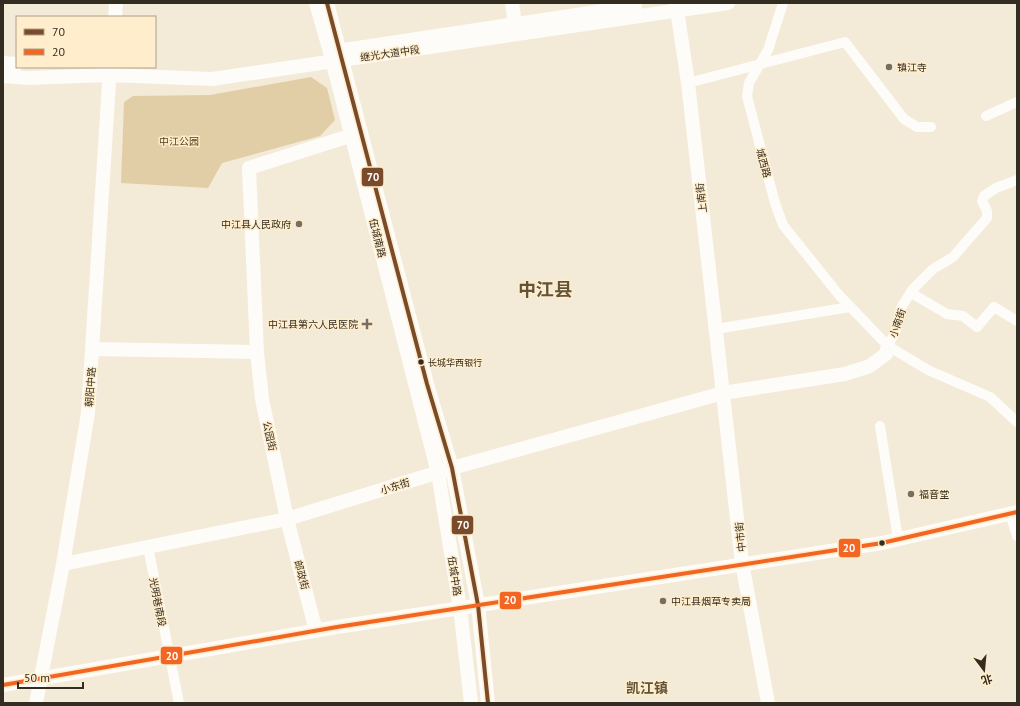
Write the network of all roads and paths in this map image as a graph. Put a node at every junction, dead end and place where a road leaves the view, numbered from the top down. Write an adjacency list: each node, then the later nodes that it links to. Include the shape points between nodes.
1 (116, 3): 9 (street)
2 (316, 3): 11 (street, 伍城南路)
3 (327, 3): 11 (street, 伍城南路)
4 (512, 3): 10 (street)
5 (655, 3): 10 (street, 继光大道中段)
6 (728, 3): 8 (street, 继光大道中段)
7 (783, 3): 14 (street, 城西路, via 768,50)
8 (677, 6): 10 (street, 继光大道中段); 18 (street, 上南街)
9 (115, 16)
10 (516, 29): 11 (street, 继光大道中段)
11 (336, 56): 15 (street, 继光大道中段, via 211,70); 16 (street, 继光大道中段, via 212,79); 22 (street, 伍城南路)
12 (3, 63): 13 (street)
13 (16, 64)
14 (758, 66): 18 (street); 21 (street, via 845,42 904,119 917,127); 25 (street, 城西路, via 749,83 747,96 775,203 784,225 796,242)
15 (156, 67)
16 (110, 71): 17 (street, 继光大道中段, via 26,78); 29 (street, 朝阳中路)
17 (3, 76)
18 (688, 83): 27 (street, 上南街)
19 (1017, 102): 20 (street)
20 (986, 116)
21 (931, 127)
22 (356, 134): 30 (street, 公园街, via 249,168); 34 (street, 伍城南路); 35 (street, 伍城南路)
23 (1017, 180): 24 (street, 小南街, via 984,196 982,201 987,218 953,257 933,270)
24 (911, 293): 26 (street, via 948,314 963,316 977,327 994,307); 28 (street, 小南街, via 901,308 896,330)
25 (850, 307): 27 (street); 28 (street, 城西路)
26 (1017, 321)
27 (716, 329): 31 (street, 上南街)
28 (888, 346): 31 (street, 小南街, via 886,354 870,366 844,374); 32 (street, 城西路, via 928,370 990,397)
29 (92, 349): 30 (street); 42 (street, 朝阳中路, via 88,413)
30 (257, 352): 37 (street, 公园街, via 262,399)
31 (723, 393): 34 (street, 小东街); 41 (street, 中市街)
32 (1017, 422)
33 (880, 426): 39 (street)
34 (452, 468): 35 (street, 小东街); 43 (street, 伍城中路)
35 (438, 473): 37 (street, 小东街); 44 (street, 伍城中路)
36 (1013, 513): 38 (street); 39 (street)
37 (287, 519): 40 (street, 小东街); 45 (street, 邮政街)
38 (1017, 536)
39 (898, 539): 41 (street)
40 (148, 547): 42 (street, 小东街); 46 (street, 光明巷南段)
41 (742, 563): 43 (street); 53 (street, 中市街)
42 (63, 564): 47 (street, 朝阳中路)
43 (478, 605): 44 (street); 52 (street, 伍城中路)
44 (460, 608): 45 (street); 51 (street, 伍城中路)
45 (316, 631): 46 (street)
46 (169, 656): 47 (street); 50 (street, 光明巷南段)
47 (42, 679): 48 (street); 49 (street, 朝阳中路)
48 (7, 685)
49 (36, 703)
50 (179, 703)
51 (471, 703)
52 (488, 703)
53 (768, 703)

